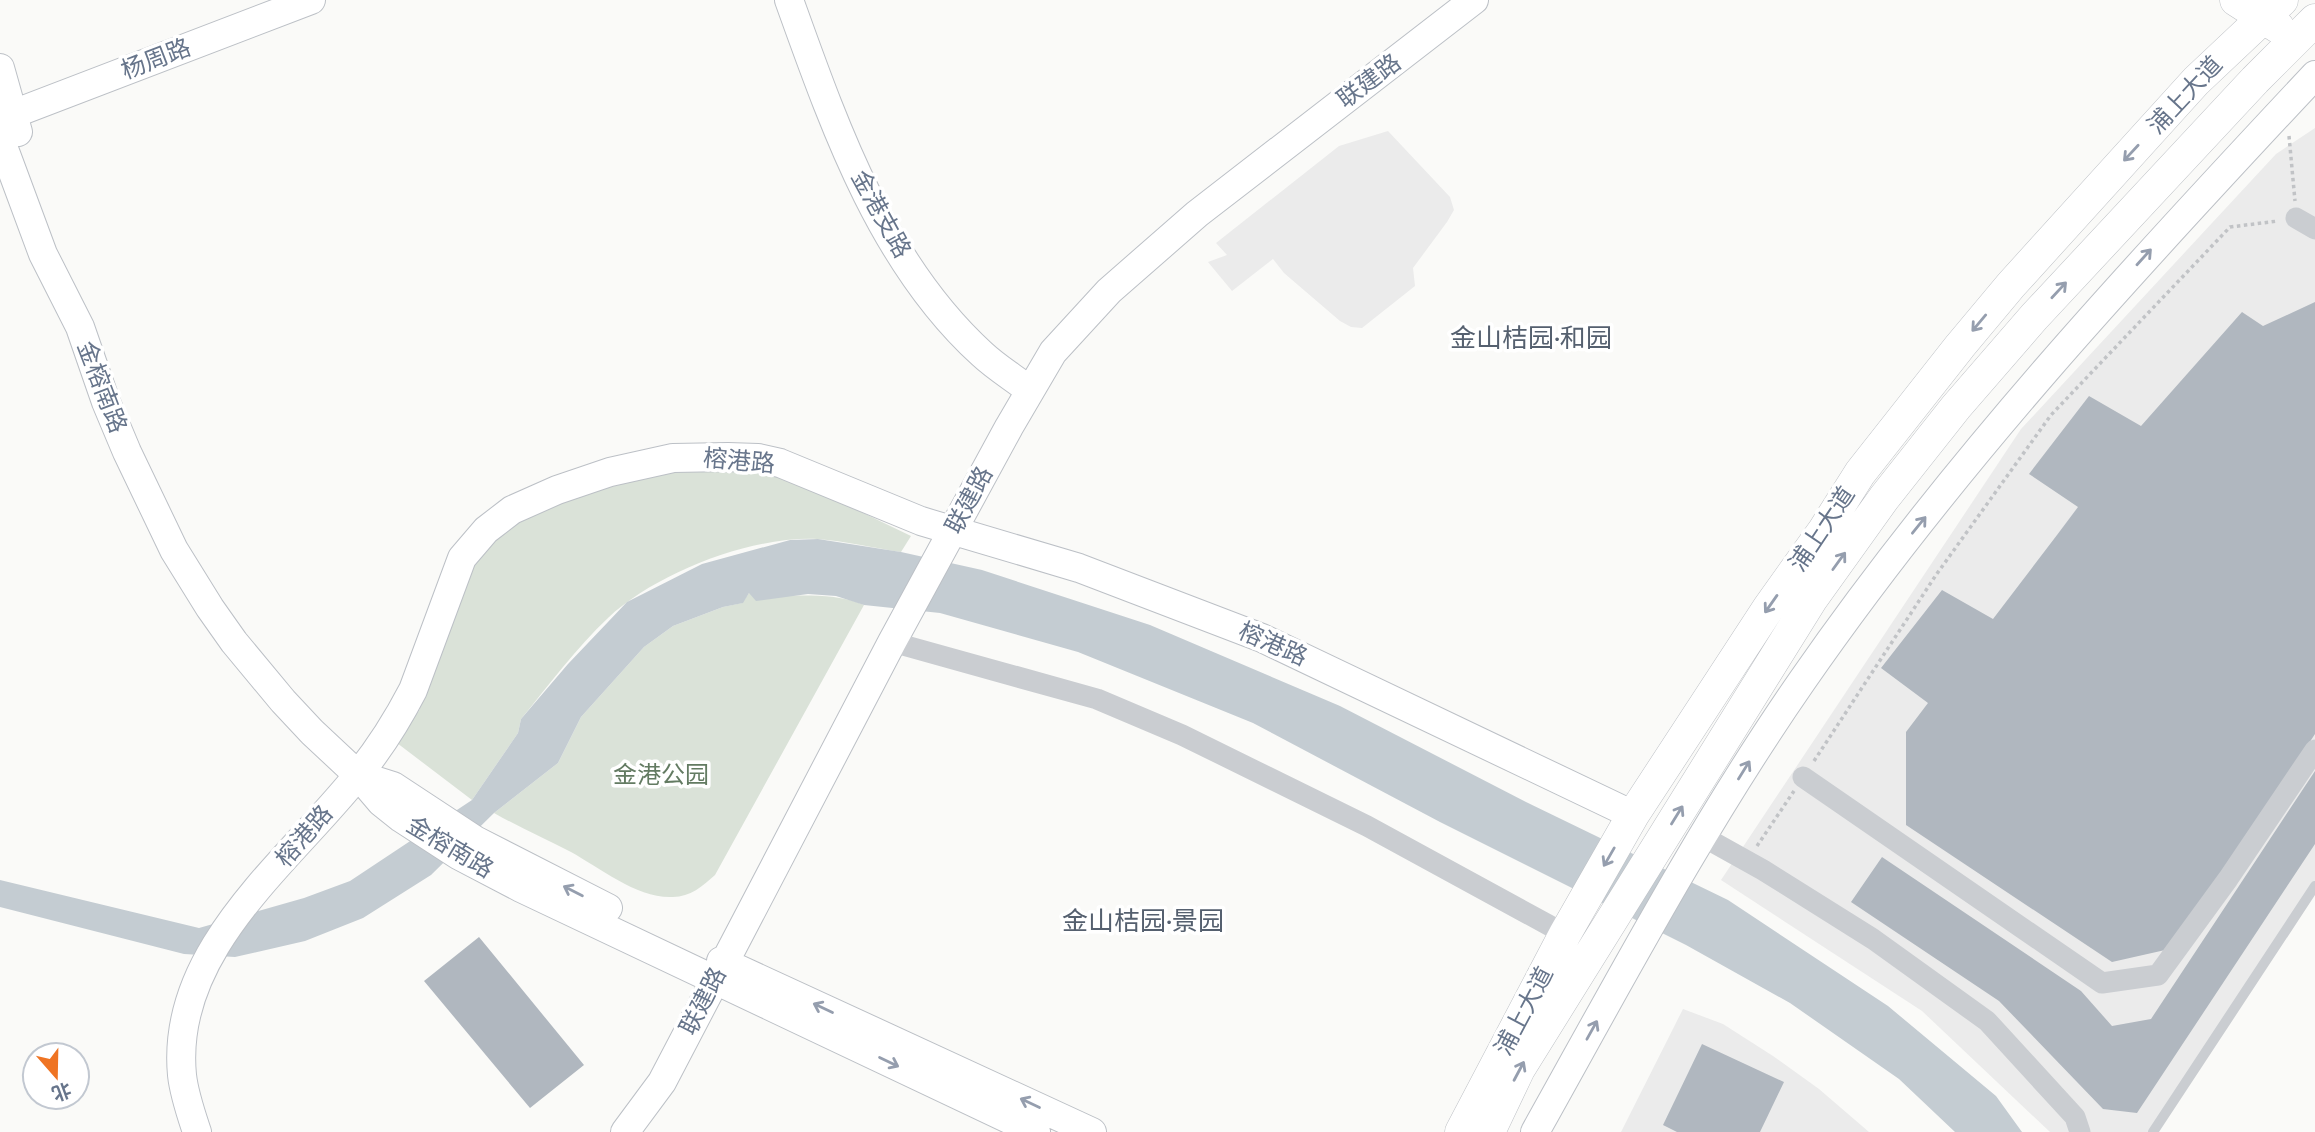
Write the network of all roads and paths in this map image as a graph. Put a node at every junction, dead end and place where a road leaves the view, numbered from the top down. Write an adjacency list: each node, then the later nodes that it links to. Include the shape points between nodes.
1 (258, 0): 13 (main road, 杨周路)
2 (311, 0): 13 (main road, 杨周路)
3 (789, 0): 17 (main road, 金港支路, via 845,148 899,251 964,336)
4 (1474, 0): 17 (main road, 联建路, via 1151,252 1068,333)
5 (2236, 0): 8 (main road)
6 (2302, 0): 7 (main road)
7 (2315, 7)
8 (2272, 8): 9 (main road); 23 (main road, 浦上大道, one-way to 23, via 2196,81 2011,285 1860,473)
9 (2309, 36): 34 (main road, 浦上大道, one-way to 9, via 1519,1069 1811,600 1884,498 2034,317)
10 (0, 68): 13 (main road, 金榕南路)
11 (2315, 75): 12 (main road)
12 (2286, 106): 15 (path); 24 (main road, one-way to 12, via 1801,683 1895,554 2129,275)
13 (5, 107): 16 (main road, 金榕南路, via 65,262)
14 (0, 138): 16 (main road, 金榕南路, via 43,254)
15 (2306, 223): 22 (path, via 2230,228 2051,415 1936,575)
16 (80, 327): 21 (main road, 金榕南路, via 120,435 183,568 275,691)
17 (1030, 390): 18 (main road, 联建路)
18 (953, 530): 19 (main road, 联建路); 21 (main road, 榕港路, via 864,499 799,469 758,458 660,460 531,500 498,520 462,558 413,690); 23 (main road, 榕港路, via 1079,568 1262,638)
19 (892, 642): 27 (street, via 1097,699 1182,735 1367,826); 28 (main road, 联建路)
20 (2315, 750): 22 (street, via 2158,975 2102,983)
21 (358, 775): 28 (main road, 金榕南路, via 381,802 458,855 521,888); 29 (main road, 榕港路, via 246,902 204,968 188,1013 182,1058)
22 (1803, 777): 25 (path)
23 (1633, 815): 27 (main road, 浦上大道, one-way to 27)
24 (1702, 836): 25 (street); 35 (main road, one-way to 24)
25 (1747, 861): 36 (street, via 1873,939 1987,1021 2076,1117)
26 (2315, 886): 37 (lane)
27 (1566, 934): 33 (main road, 浦上大道)
28 (719, 971): 30 (main road, 联建路, via 662,1082); 31 (main road, 金榕南路, one-way to 31); 32 (main road, one-way to 28)
29 (197, 1132)
30 (625, 1132)
31 (1036, 1132)
32 (1092, 1132)
33 (1461, 1132)
34 (1489, 1132)
35 (1535, 1132)
36 (2080, 1132)
37 (2153, 1132)

